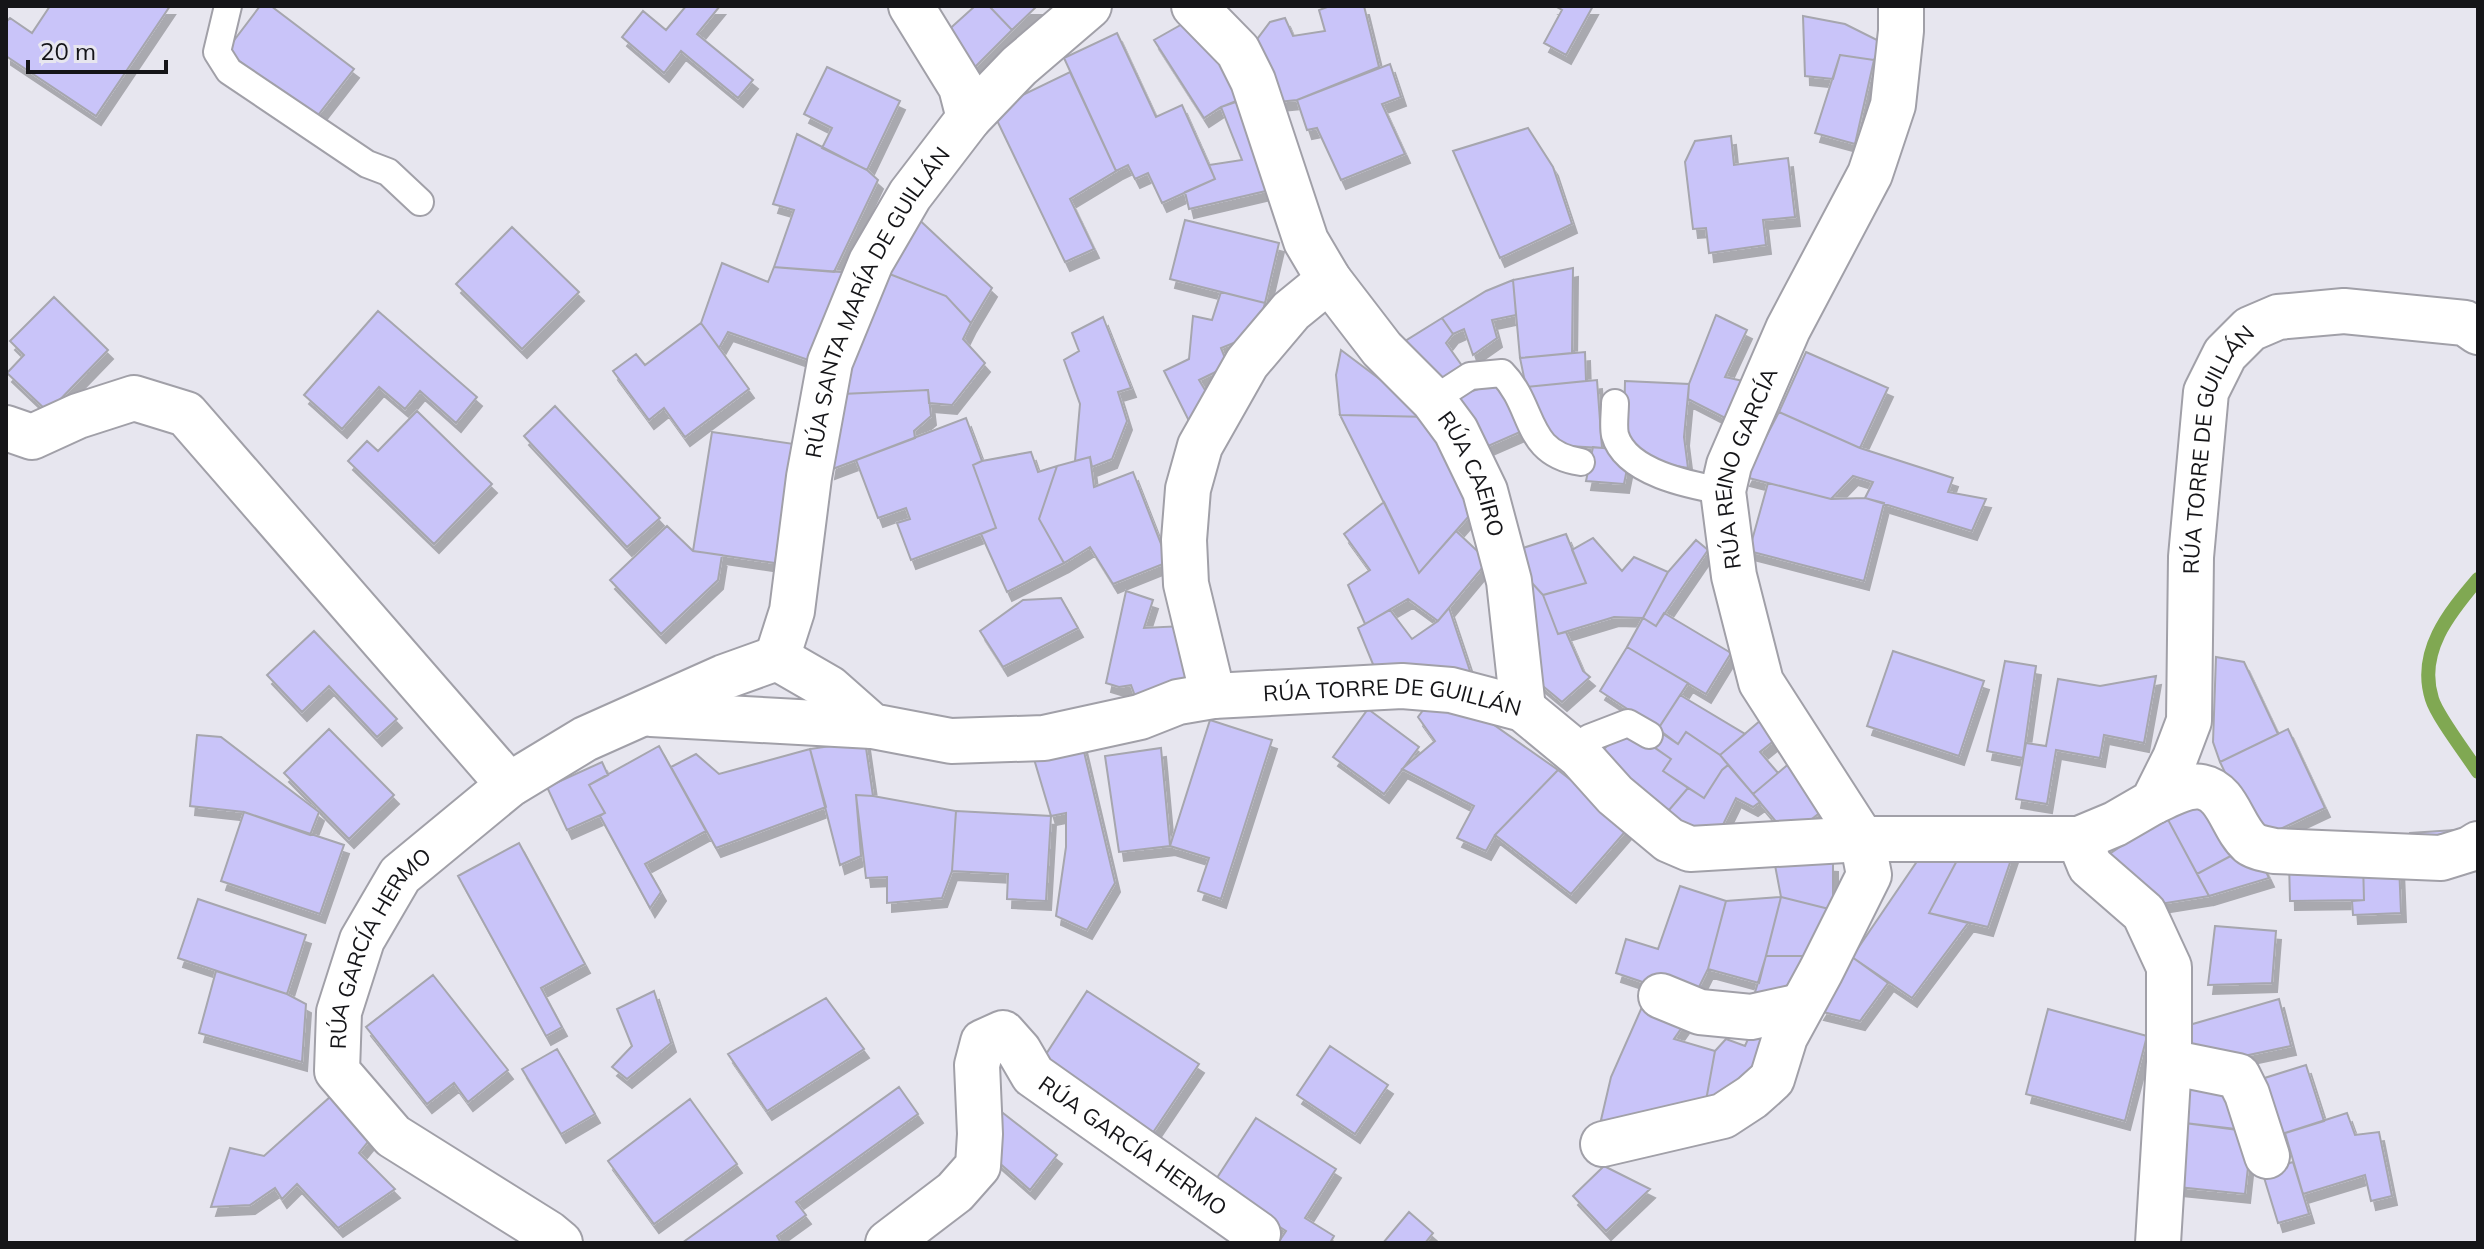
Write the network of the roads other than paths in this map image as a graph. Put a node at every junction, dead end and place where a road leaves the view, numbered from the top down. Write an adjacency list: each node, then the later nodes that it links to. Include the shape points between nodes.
1 (228, 6): 7 (lane, via 217,52 229,71 367,164 388,172)
2 (911, 6): 6 (street, via 961,87)
3 (1089, 6): 6 (street, RÚA SANTA MARÍA DE GUILLÁN)
4 (1194, 6): 8 (street, RÚA CAEIRO, via 1238,51 1248,71 1306,241)
5 (1901, 6): 14 (street, RÚA REINO GARCÍA, via 1893,105 1870,174 1788,329 1729,465)
6 (969, 118): 15 (street, RÚA SANTA MARÍA DE GUILLÁN, via 910,195 871,262 830,362 792,611)
7 (420, 202)
8 (1329, 280): 10 (street, RÚA CAEIRO, via 1382,349); 16 (street, via 1291,311 1247,363 1200,446 1188,489 1186,584)
9 (2478, 332): 23 (street, RÚA TORRE DE GUILLÁN, via 2465,323 2344,311 2278,317 2250,329 2225,354 2206,392 2191,557 2189,721)
10 (1433, 400): 13 (lane, via 1470,376 1502,373 1514,385 1543,445 1560,459); 17 (street, RÚA CAEIRO, via 1456,431 1485,491 1509,581)
11 (1615, 403): 14 (lane, via 1615,435 1632,459 1667,477)
12 (6, 428): 22 (street, via 32,437 134,398 186,414)
13 (1581, 462)
14 (1723, 491): 24 (street, RÚA REINO GARCÍA, via 1734,576 1761,682)
15 (777, 658): 18 (street, RÚA GARCÍA HERMO); 19 (street, via 829,688)
16 (1213, 696): 17 (street, RÚA TORRE DE GUILLÁN, via 1402,686 1451,690); 19 (street, RÚA TORRE DE GUILLÁN, via 1044,738 951,741)
17 (1523, 709): 21 (street, RÚA TORRE DE GUILLÁN)
18 (645, 714): 19 (street, RÚA GARCÍA HERMO); 22 (street, RÚA GARCÍA HERMO, via 585,739)
19 (872, 726)
20 (1649, 735): 21 (lane, via 1628,723 1589,738)
21 (1576, 753): 24 (street, RÚA TORRE DE GUILLÁN, via 1615,795 1669,840 1690,849)
22 (509, 785): 33 (street, RÚA GARCÍA HERMO, via 400,875 362,940 339,1012 337,1071 393,1136)
23 (2153, 802): 25 (street, RÚA TORRE DE GUILLÁN); 26 (street, RÚA TORRE DE GUILLÁN, via 2201,787 2220,796 2252,846 2274,851 2441,858)
24 (1862, 839): 25 (street, RÚA TORRE DE GUILLÁN); 28 (street, RÚA REINO GARCÍA, via 1869,875)
25 (2079, 839): 29 (street, via 2090,866 2144,913 2169,967)
26 (2478, 844)
27 (1661, 996): 28 (street, via 1700,1012 1751,1017)
28 (1801, 1006): 30 (street, RÚA REINO GARCÍA, via 1772,1079 1752,1097 1723,1116)
29 (2169, 1062): 31 (street, via 2238,1076); 35 (street)
30 (1603, 1144)
31 (2267, 1156)
32 (1258, 1234): 34 (street, RÚA GARCÍA HERMO, via 1033,1075 1003,1033 983,1042 977,1065 978,1166 955,1192)
33 (560, 1243)
34 (888, 1243)
35 (2158, 1243)

